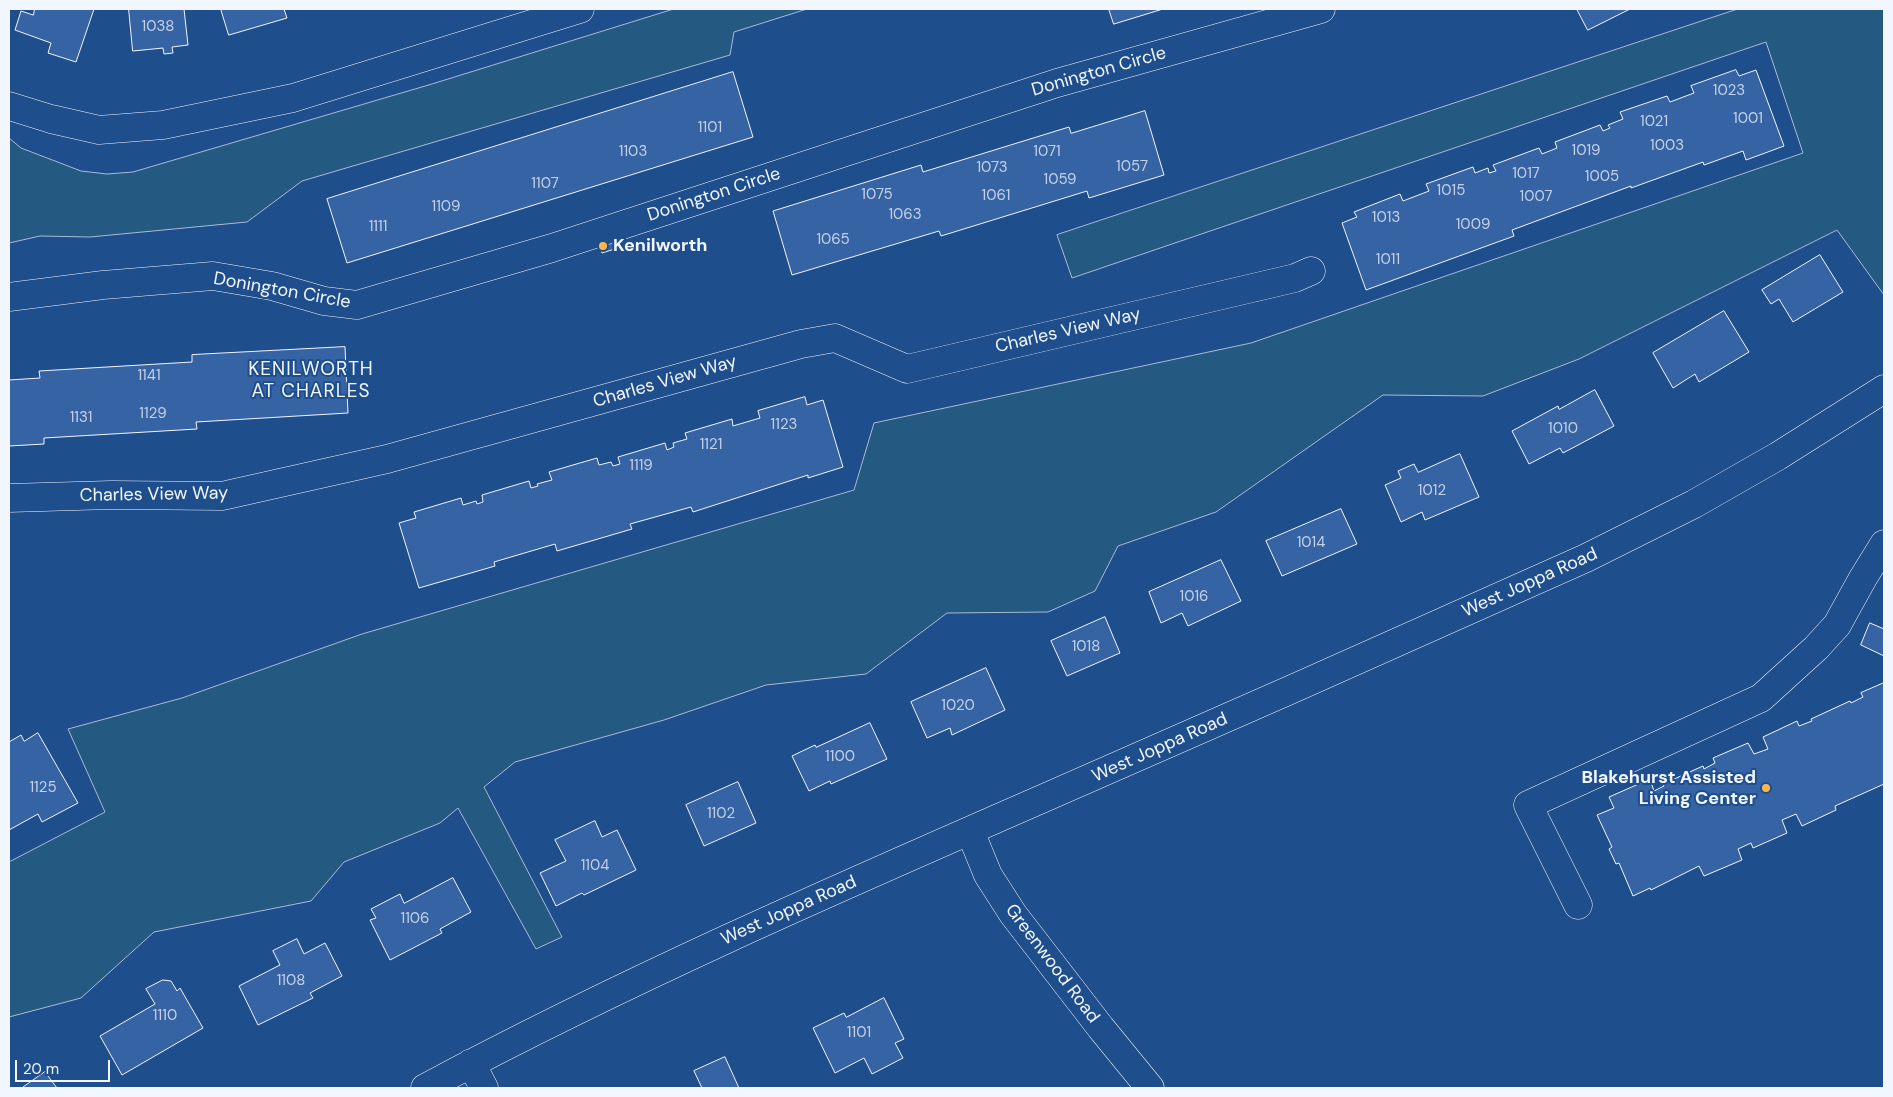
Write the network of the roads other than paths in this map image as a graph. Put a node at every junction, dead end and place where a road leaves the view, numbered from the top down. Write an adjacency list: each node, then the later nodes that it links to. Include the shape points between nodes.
1 (580, 9): 3 (street, via 293,98 163,125 99,130)
2 (1321, 9): 5 (street, Donington Circle, via 1058,83 552,248 358,305 324,301 272,286 213,276)
3 (9, 106)
4 (1311, 271): 7 (street, Charles View Way, via 1295,278 907,369 835,338 801,344 387,459 222,496)
5 (9, 297)
6 (1884, 389): 9 (street, West Joppa Road, via 1694,504 1586,558)
7 (9, 498)
8 (1884, 544): 10 (street, via 1837,624 1816,648 1761,698 1528,805)
9 (970, 830): 11 (street, West Joppa Road, via 770,919); 14 (street, Greenwood Road, via 988,875 1013,914)
10 (1578, 905)
11 (471, 1063): 12 (street, West Joppa Road); 13 (street)
12 (425, 1088)
13 (484, 1088)
14 (1150, 1088)

